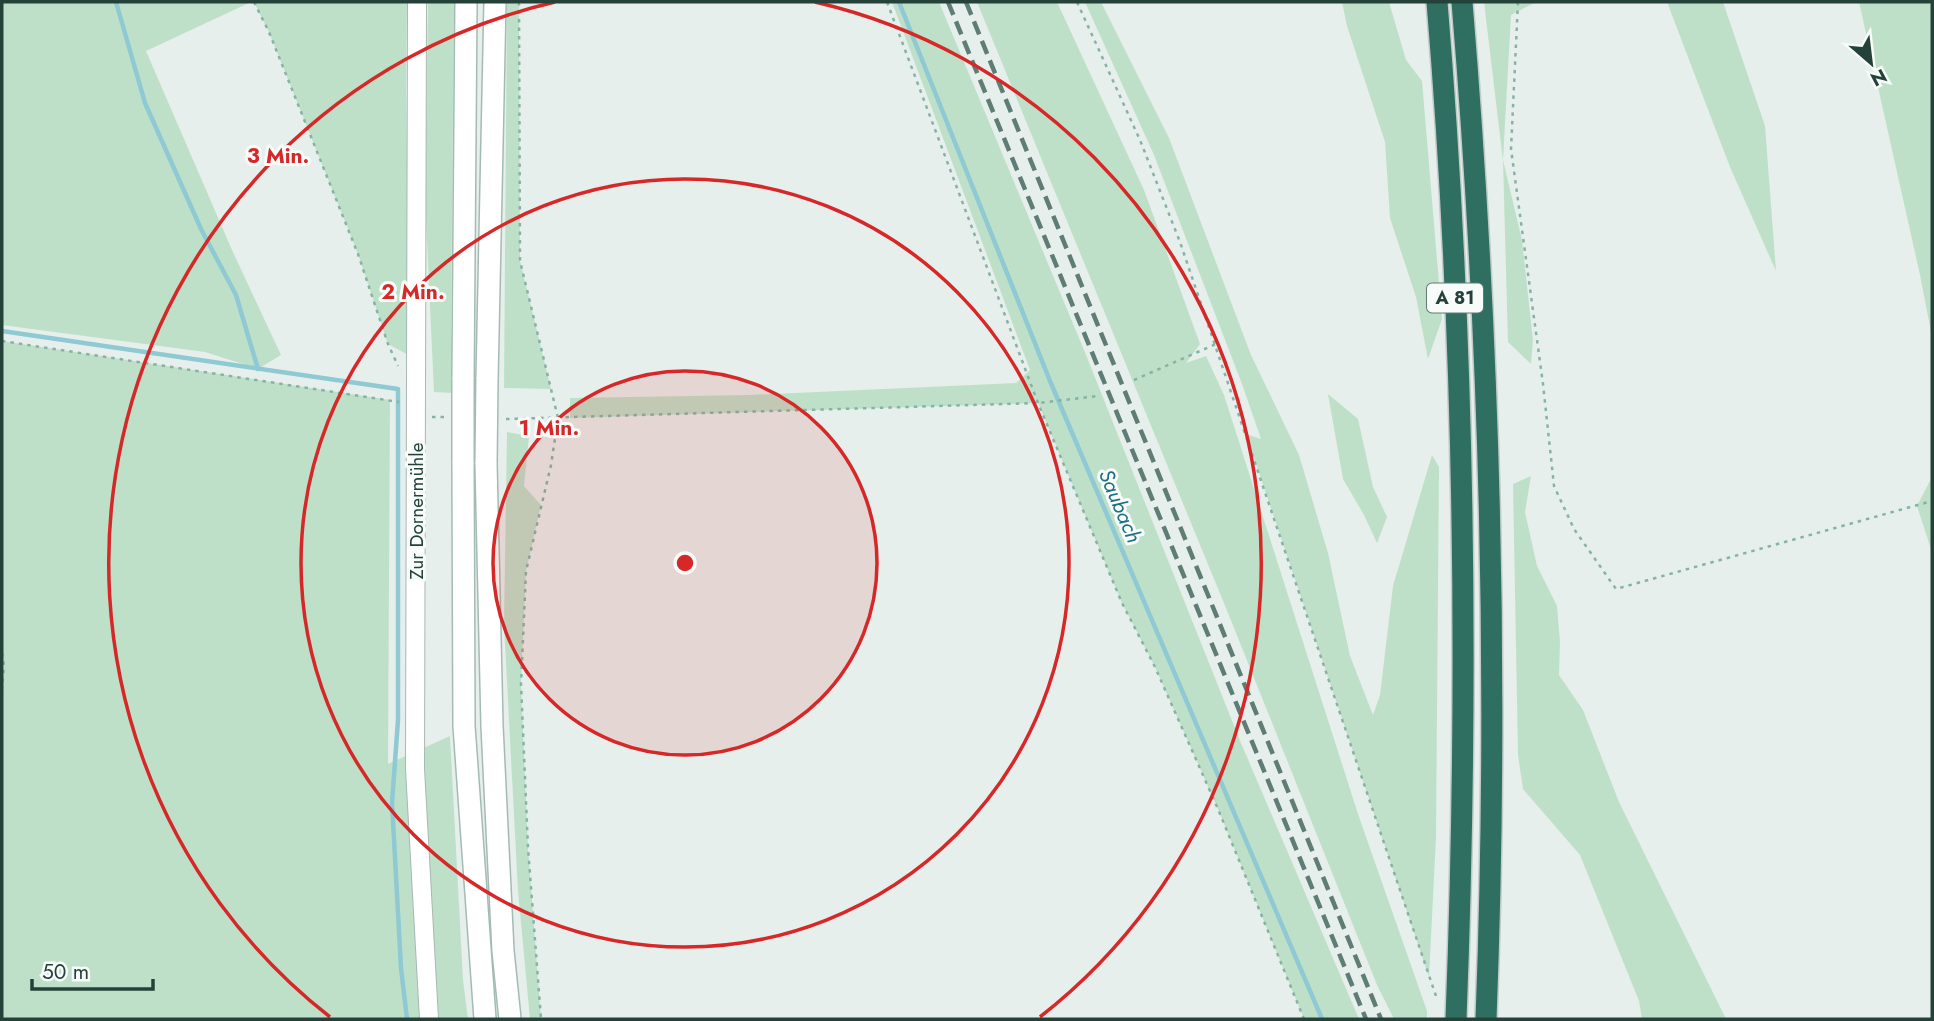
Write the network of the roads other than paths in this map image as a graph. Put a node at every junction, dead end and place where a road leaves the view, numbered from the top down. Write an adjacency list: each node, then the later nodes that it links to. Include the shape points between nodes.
1 (417, 2): 7 (street, Zur Dornermühle, via 415,769)
2 (466, 2): 8 (main road, bridge, via 464,726)
3 (495, 2): 9 (main road, bridge, via 486,463 492,726)
4 (1437, 2): 6 (highway, A 81, via 1454,268 1463,692)
5 (1462, 2): 10 (highway, A 81, via 1491,540)
6 (1448, 1014)
7 (429, 1019)
8 (485, 1019)
9 (510, 1019)
10 (1486, 1019)

